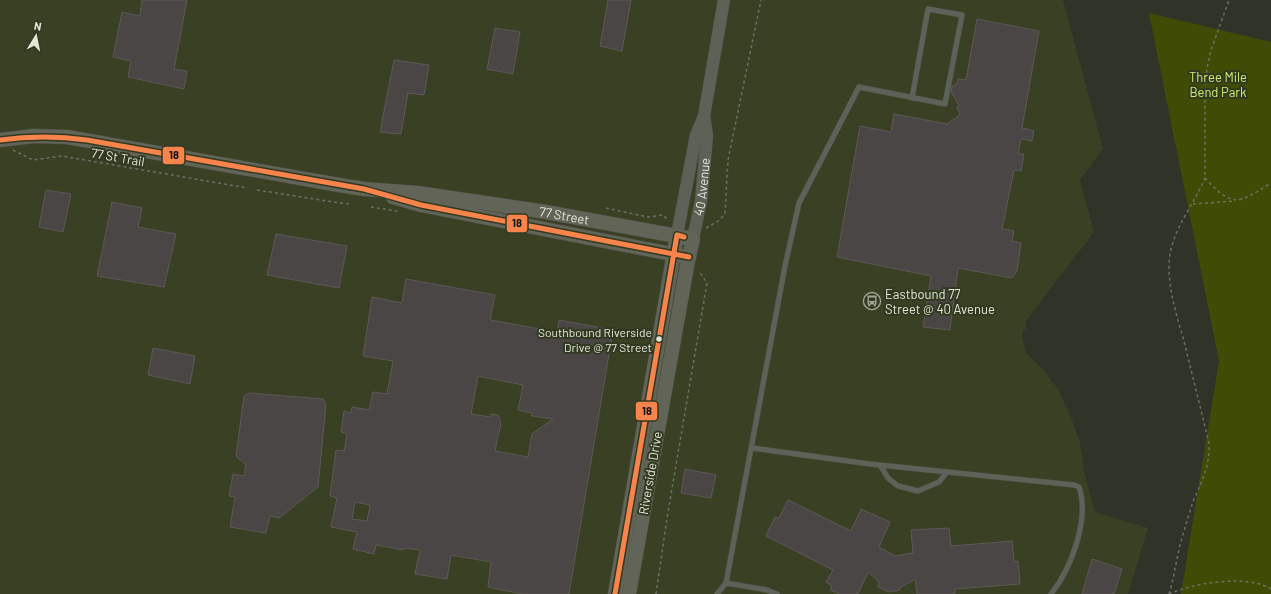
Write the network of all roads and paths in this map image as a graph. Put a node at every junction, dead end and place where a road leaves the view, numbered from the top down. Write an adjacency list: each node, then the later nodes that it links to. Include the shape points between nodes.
1 (724, 0): 5 (street, 40 Avenue)
2 (761, 0): 18 (path, via 728,160 725,213 720,220)
3 (1229, 0): 8 (path, via 1207,68)
4 (912, 98): 4 (lane, via 928,9 962,16 944,104); 23 (lane, via 859,87 799,203)
5 (704, 116): 19 (street, 40 Avenue, via 696,134); 20 (street, 40 Avenue, via 707,136 701,201)
6 (0, 140): 11 (main road, 77 Street, via 33,136 67,136)
7 (11, 150): 10 (path, 77 St Trail, via 33,160 62,156)
8 (1205, 178): 13 (path, via 1229,199); 15 (path)
9 (1271, 183): 13 (path, via 1246,198)
10 (247, 188)
11 (364, 189): 19 (main road, 77 Street, via 418,193); 21 (main road, 77 Street, via 421,205)
12 (257, 190): 14 (path)
13 (1237, 200): 15 (path)
14 (352, 204)
15 (1193, 204): 34 (path, via 1171,248 1169,273 1209,452 1206,471 1182,536)
16 (606, 208): 17 (path, via 648,217 663,215)
17 (670, 222)
18 (705, 229)
19 (677, 235): 20 (main road, 77 Street); 21 (main road, Riverside Drive)
20 (693, 239): 22 (main road, 40 Avenue)
21 (673, 254): 22 (main road, 77 Street); 28 (main road, Riverside Drive)
22 (692, 262): 29 (main road, Riverside Drive); 30 (path, via 707,283)
23 (752, 448): 24 (lane); 26 (lane)
24 (880, 465): 25 (lane); 25 (lane, via 888,478 898,486 918,491 939,482)
25 (947, 472): 33 (lane, via 1079,487 1082,502 1081,522 1076,545 1063,577)
26 (726, 582): 31 (lane); 32 (lane)
27 (1271, 589): 34 (path, via 1253,582 1241,581 1206,583)
28 (615, 594)
29 (629, 594)
30 (656, 594)
31 (717, 594)
32 (777, 594)
33 (1051, 594)
34 (1169, 594)

